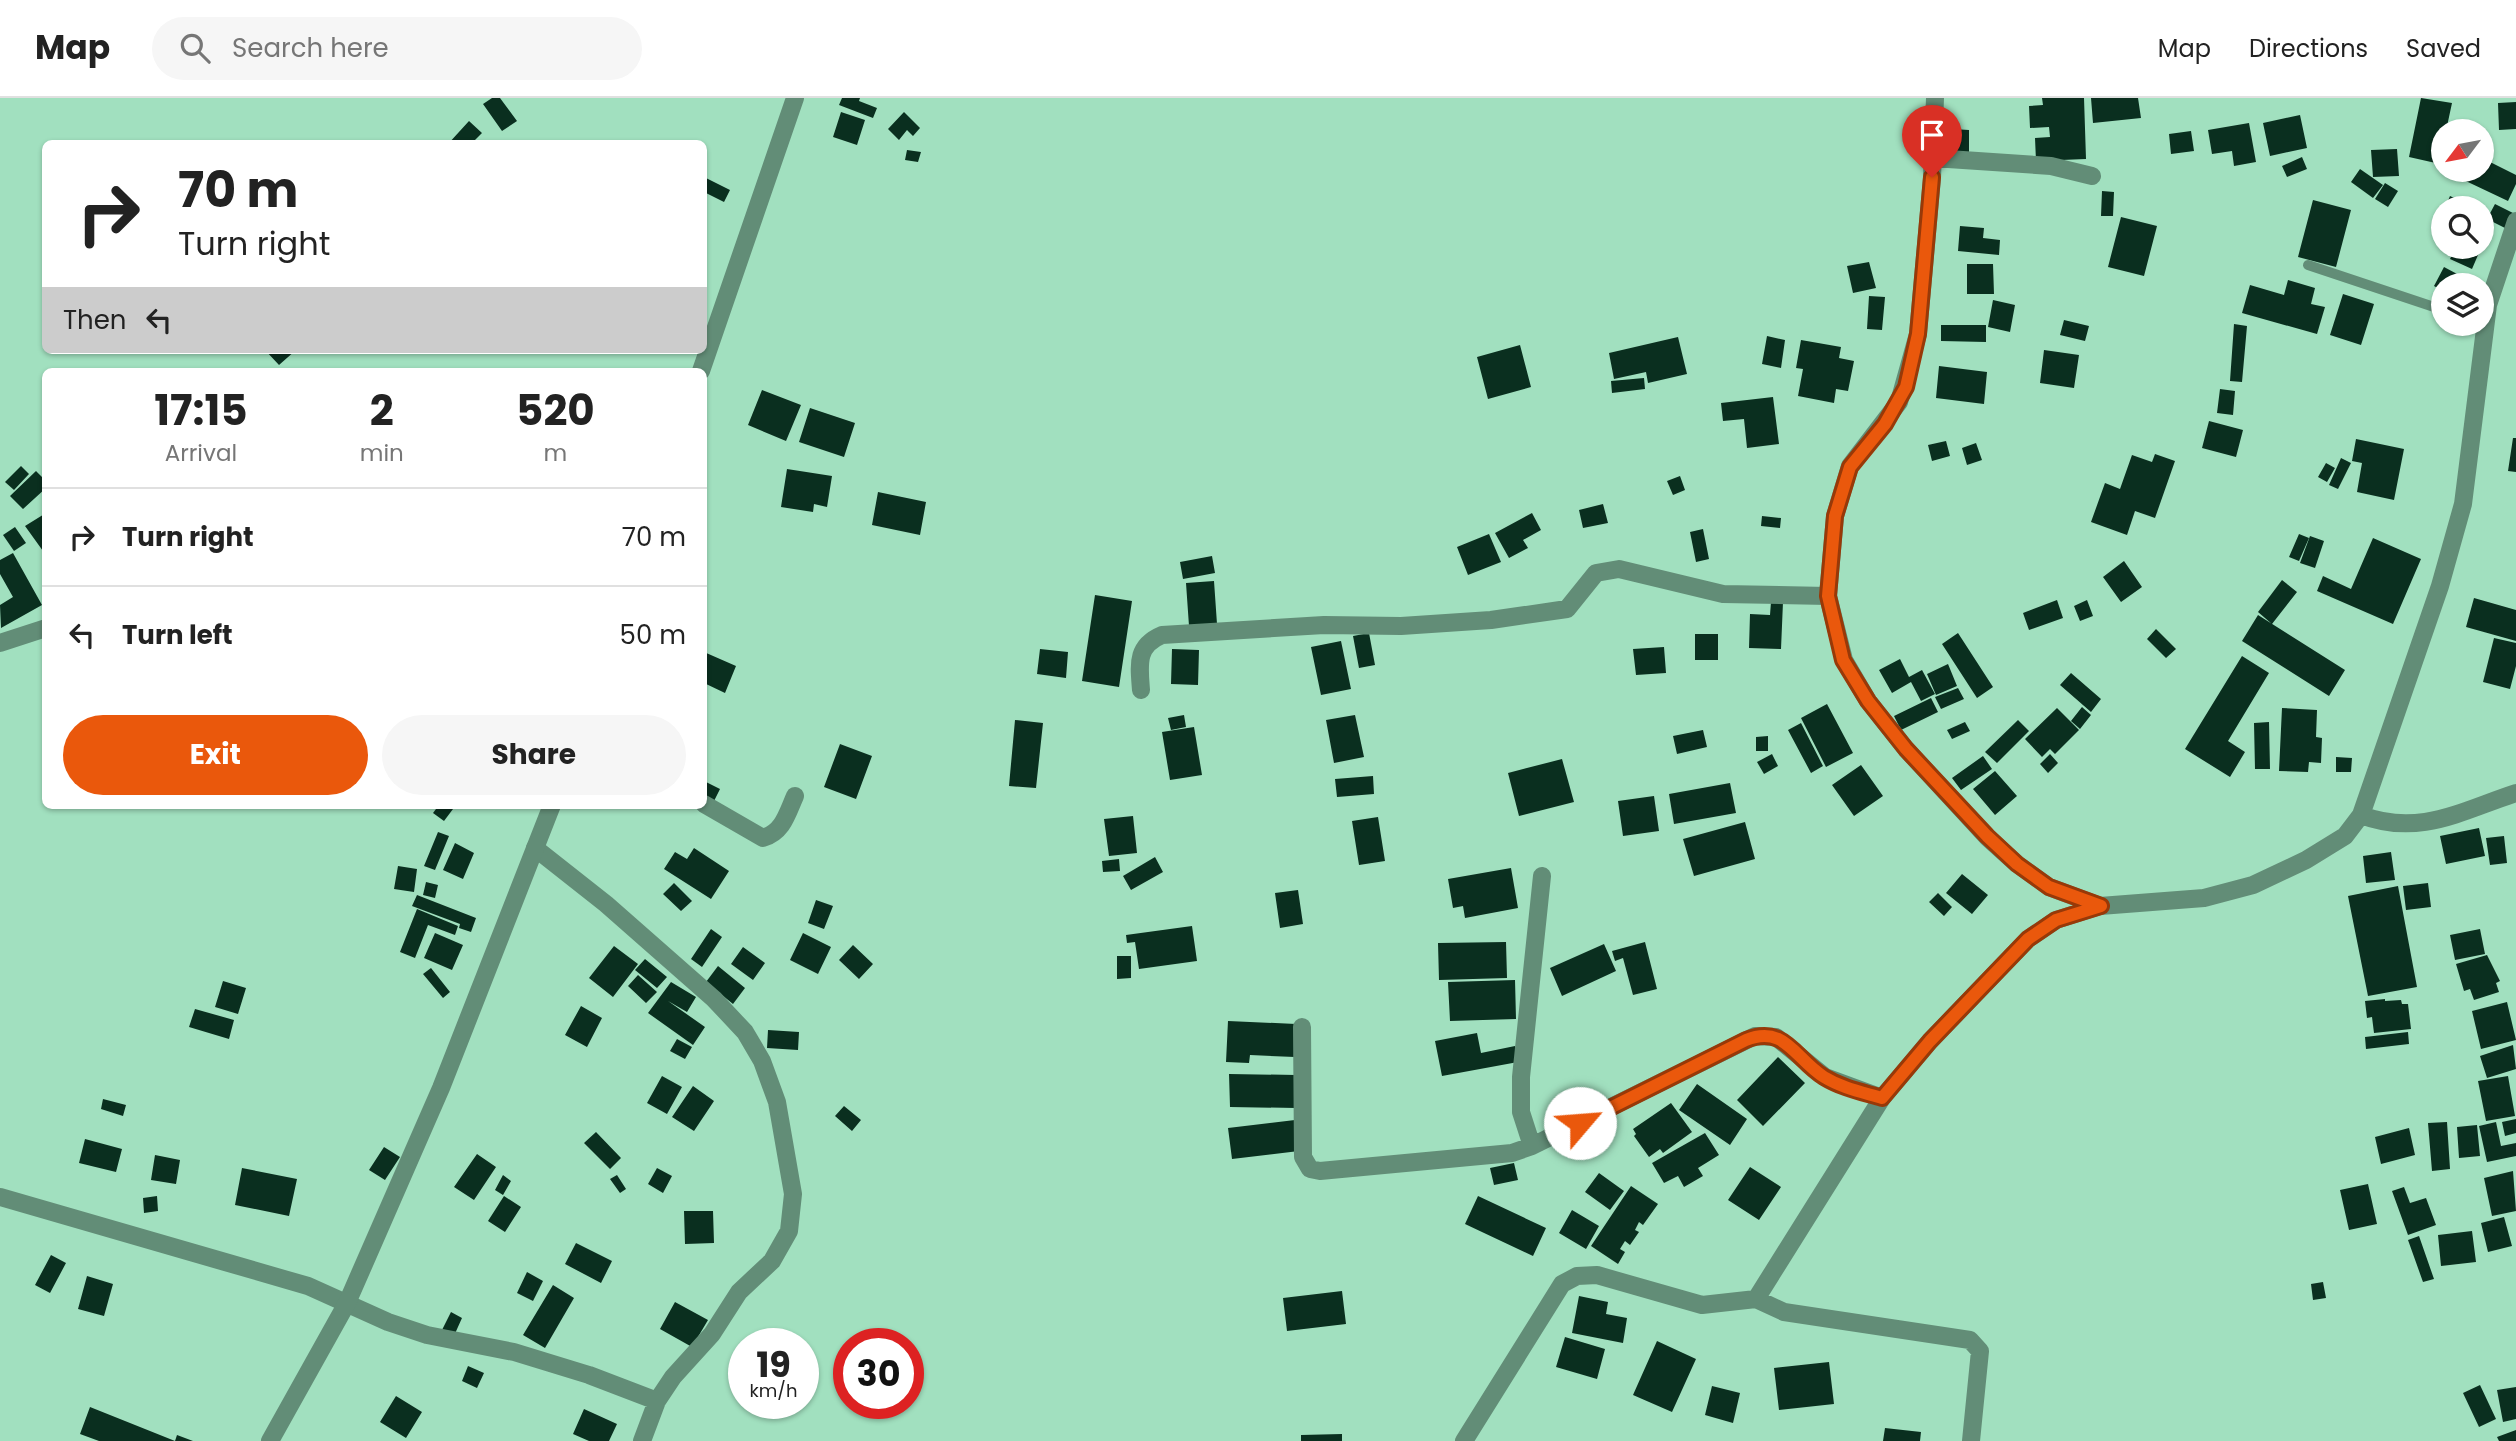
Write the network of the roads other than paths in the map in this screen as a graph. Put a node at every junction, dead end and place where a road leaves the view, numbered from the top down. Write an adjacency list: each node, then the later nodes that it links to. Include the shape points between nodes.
1 (795, 98): 10 (street)
2 (1935, 98): 3 (street)
3 (1933, 158): 4 (street, via 2003,160); 11 (street, via 1918,334 1906,387 1885,424 1850,467 1835,516)
4 (2092, 176)
5 (2516, 221): 7 (street)
6 (2308, 264): 8 (lane)
7 (2494, 286)
8 (2431, 306)
9 (2482, 336): 19 (street, via 2463,504 2440,586)
10 (707, 354)
11 (1828, 596): 14 (street, via 1723,594 1619,569 1597,573 1567,609 1491,620 1162,635 1141,651); 22 (street, via 1843,660 1906,749 2017,864 2049,887)
12 (42, 629): 13 (street)
13 (0, 643)
14 (1141, 690)
15 (2516, 793): 19 (street, via 2421,824 2383,823)
16 (795, 796): 17 (street, via 783,824 763,838)
17 (707, 806)
18 (550, 809): 20 (street)
19 (2361, 815): 22 (street, via 2345,836 2253,885 2204,898)
20 (535, 849): 28 (street, via 441,1088); 29 (street, via 714,999 745,1032 777,1102 793,1194 789,1231 777,1256 738,1292 712,1334)
21 (1542, 876): 25 (street, via 1521,1077 1521,1112)
22 (2101, 906): 24 (street, via 2056,920 2028,939)
23 (1302, 1027): 25 (street, via 1303,1157 1310,1169 1490,1157)
24 (1882, 1098): 25 (street, via 1825,1077 1776,1037 1755,1036); 27 (street)
25 (1532, 1146)
26 (0, 1197): 28 (street, via 308,1286)
27 (1756, 1299): 32 (street, via 1702,1305 1597,1275 1569,1279); 33 (street, via 1784,1312 1970,1340 1980,1351)
28 (347, 1303): 29 (street, via 427,1335 513,1353); 30 (street)
29 (657, 1401): 31 (street)
30 (270, 1441)
31 (642, 1441)
32 (1464, 1441)
33 (1971, 1441)

